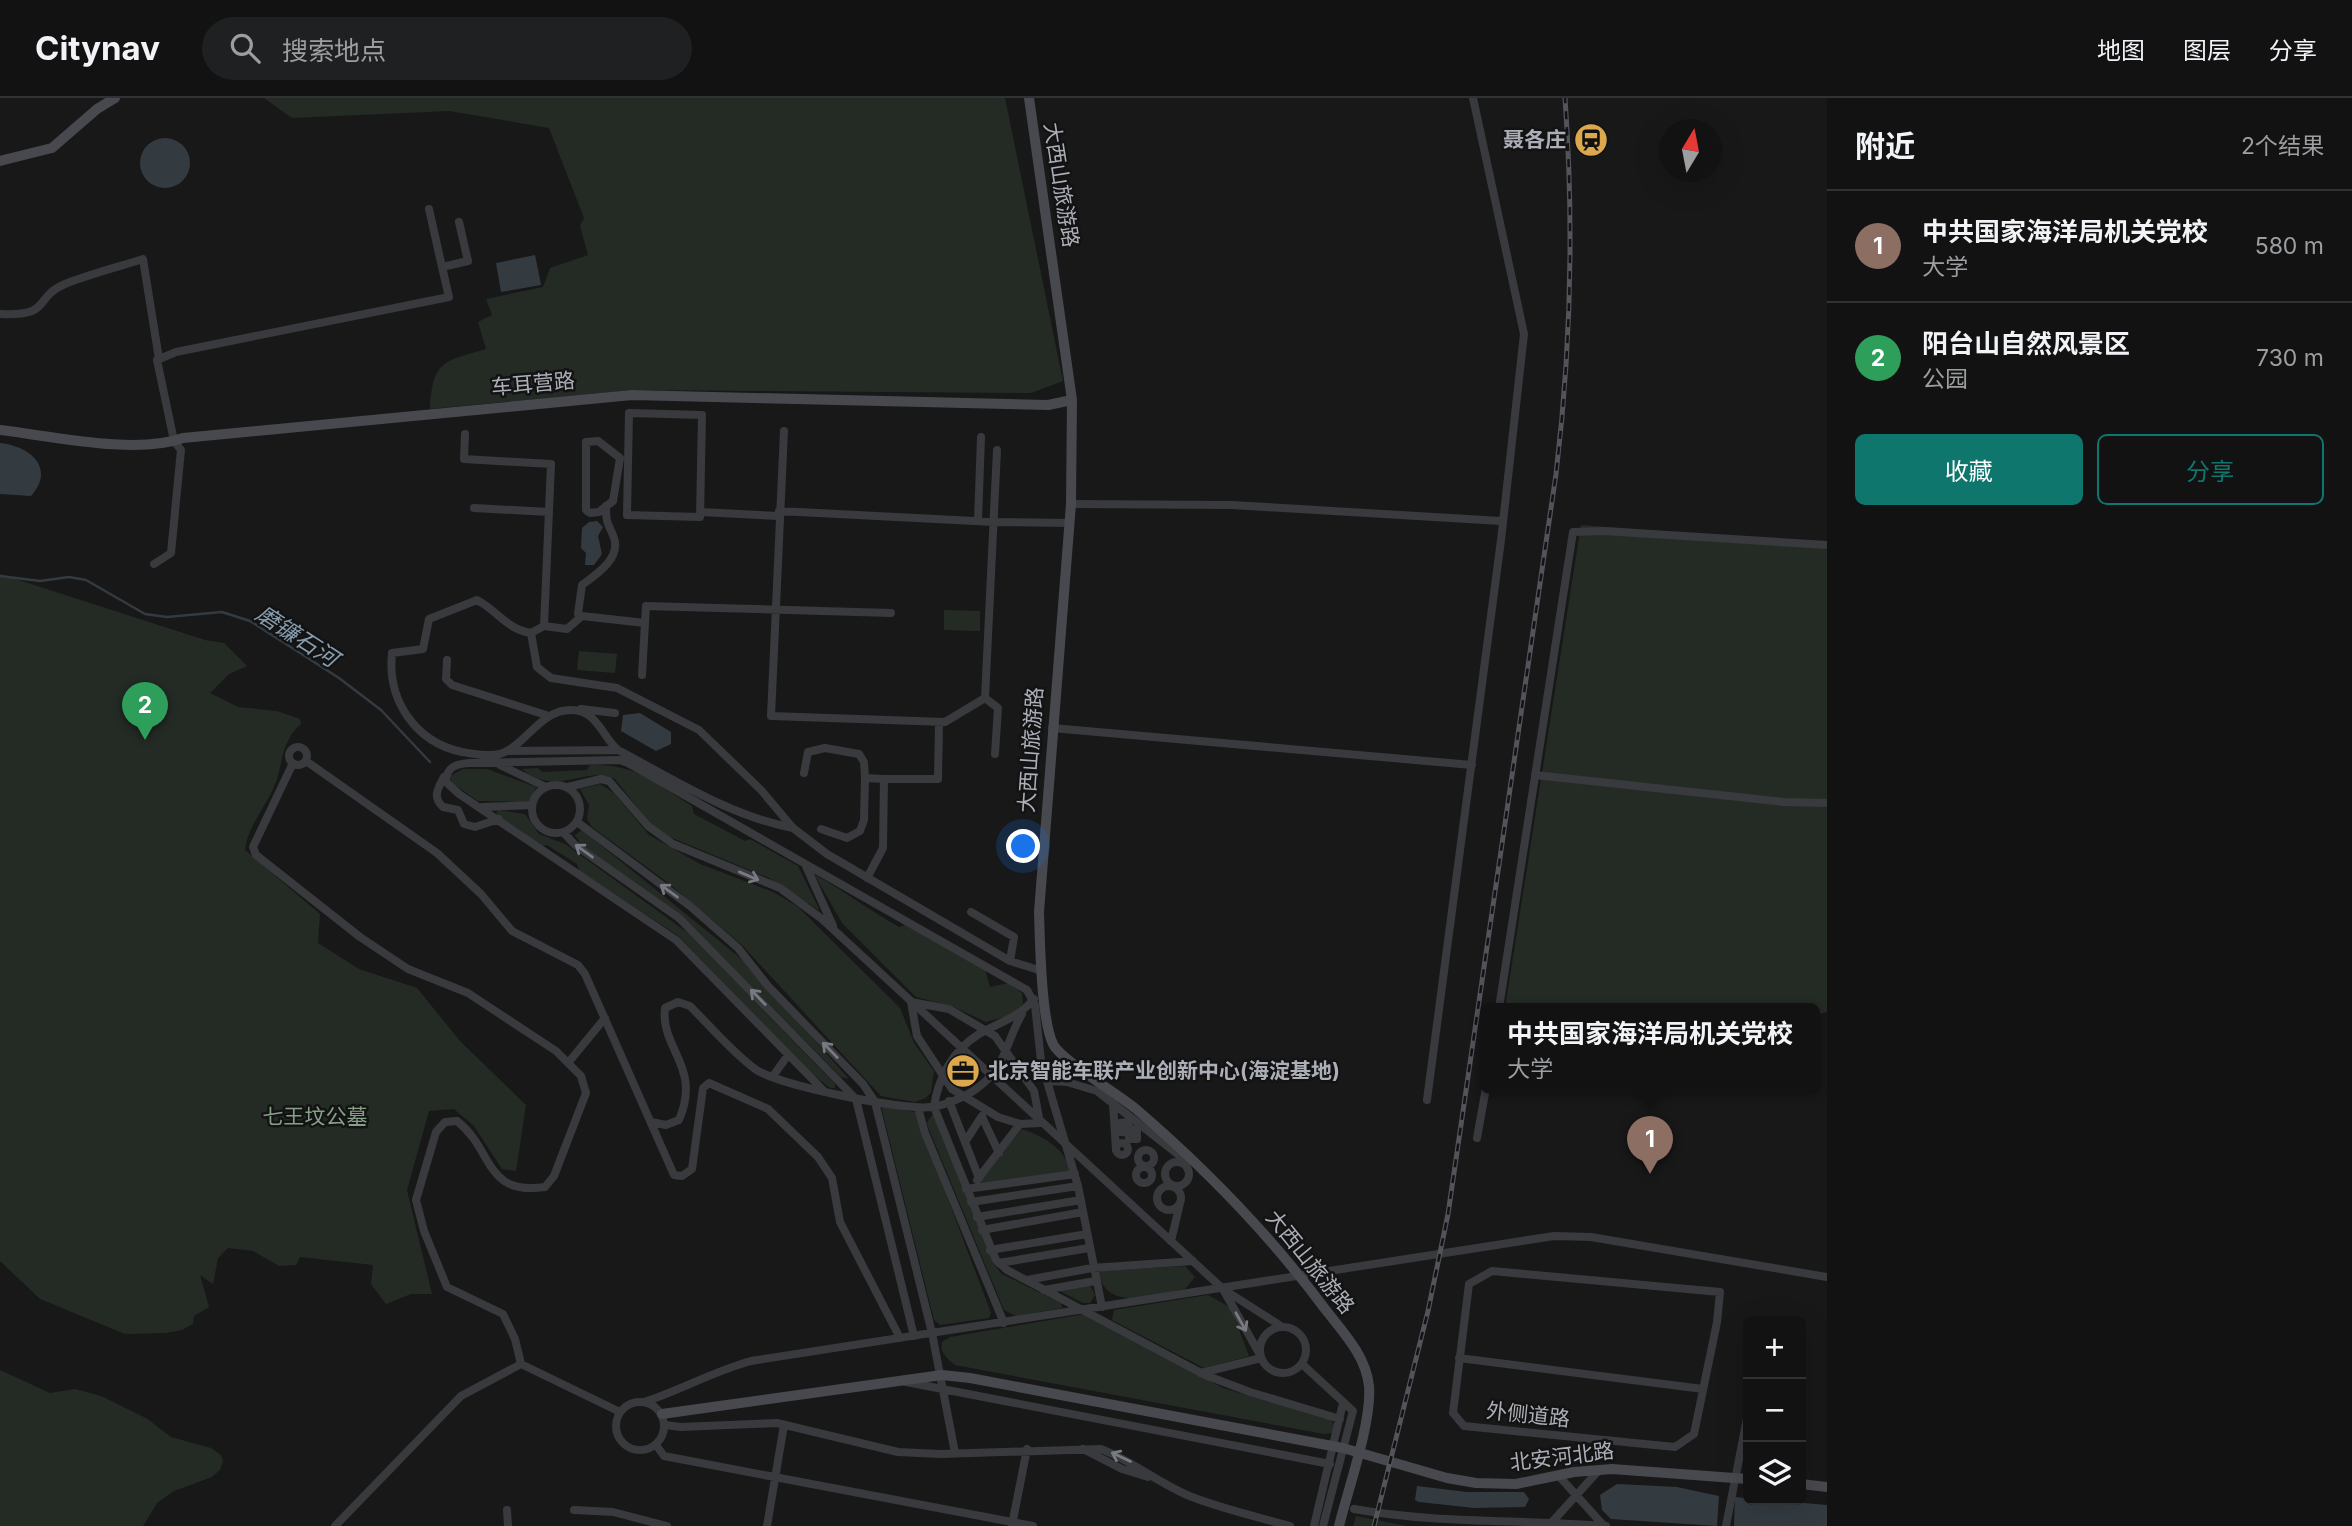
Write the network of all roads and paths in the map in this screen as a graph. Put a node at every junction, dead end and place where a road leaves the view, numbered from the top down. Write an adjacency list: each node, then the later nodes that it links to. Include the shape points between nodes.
1 (115, 98): 4 (street, via 52,148)
2 (1029, 98): 10 (street, 大西山旅游路)
3 (1474, 98): 24 (street, via 1524,334)
4 (0, 161)
5 (429, 209): 7 (street)
6 (460, 222): 7 (street, via 468,261)
7 (442, 267): 9 (street, via 449,297)
8 (0, 314): 9 (street, via 37,310 62,285 143,258)
9 (159, 359): 15 (street, via 156,366)
10 (1072, 400): 15 (street, 车耳营路, via 1048,405 632,395); 17 (street, 大西山旅游路)
11 (0, 430): 15 (street, 车耳营路, via 95,442 160,445)
12 (784, 431): 22 (street)
13 (465, 434): 20 (street, via 464,459 551,464)
14 (981, 437): 23 (street)
15 (174, 441): 28 (street, via 181,450 171,553)
16 (997, 450): 25 (street)
17 (1071, 504): 24 (street, via 1232,505); 26 (street, 大西山旅游路)
18 (606, 506): 18 (street, via 613,501 620,458 598,441 586,442 586,510 590,513); 31 (street, via 606,524 615,550 612,559 582,585)
19 (474, 508): 20 (street)
20 (549, 512): 33 (street)
21 (700, 512): 21 (street, via 702,415 629,414 627,515 700,517); 22 (street)
22 (779, 513): 23 (street); 29 (street)
23 (978, 521): 25 (street)
24 (1501, 521): 49 (street)
25 (994, 522): 26 (street); 37 (street)
26 (1070, 523): 42 (street, 大西山旅游路)
27 (1827, 545): 52 (street, via 1573,532)
28 (154, 564)
29 (776, 609): 30 (street); 32 (street, via 646,606); 41 (street, via 771,716)
30 (891, 613)
31 (582, 616): 32 (street); 33 (street, via 567,629)
32 (645, 623): 36 (street)
33 (544, 626): 34 (street)
34 (531, 633): 44 (street, via 505,624 499,613 477,600 429,619 423,649 392,653 394,694 412,723 437,745 481,755); 62 (street, via 537,667 551,678 617,688 699,730)
35 (447, 660): 40 (street, via 446,678 452,685)
36 (642, 675)
37 (985, 698): 41 (street); 45 (street, via 998,708)
38 (574, 709): 39 (street); 40 (street); 43 (street, via 603,727 608,742)
39 (615, 713)
40 (549, 716): 44 (street)
41 (939, 722): 54 (street, via 938,779)
42 (1052, 728): 49 (street); 70 (street, 大西山旅游路, via 1039,912)
43 (618, 750): 44 (street); 62 (street, via 738,812)
44 (507, 751)
45 (996, 754)
46 (306, 761): 47 (street); 47 (street, via 304,749 296,747 289,755); 75 (street, via 437,853 512,931 578,965)
47 (292, 763): 80 (street, via 258,829 253,847 256,855 408,969 468,993)
48 (497, 764): 50 (street, via 459,764); 55 (street); 65 (street, via 620,760)
49 (1472, 765): 91 (street)
50 (447, 771): 59 (street, via 450,787); 60 (street, via 437,790 440,806 458,810 470,827)
51 (804, 773): 53 (street, via 808,752 825,748 859,754)
52 (1535, 775): 57 (street); 73 (street)
53 (865, 778): 54 (street); 63 (street, via 860,831 847,838)
54 (884, 779): 66 (street, via 883,848)
55 (545, 787): 56 (street); 58 (street)
56 (568, 788): 61 (street, via 581,806); 68 (street, one-way to 68, via 609,781 648,826 673,844 779,888)
57 (1827, 803)
58 (532, 805): 59 (street); 64 (street, via 540,828)
59 (482, 807): 60 (street)
60 (499, 819): 79 (street, via 676,940)
61 (578, 822): 64 (street); 82 (street, one-way to 61, via 768,986 738,948)
62 (793, 828): 66 (street)
63 (821, 829)
64 (564, 833): 86 (street, one-way to 64, via 679,918)
65 (805, 863): 68 (street); 71 (street, via 1024,988)
66 (867, 878): 69 (street)
67 (971, 912): 69 (street, via 1014,937)
68 (836, 932): 72 (street)
69 (1010, 961): 70 (street)
70 (1042, 971): 131 (street, 大西山旅游路, via 1055,1047 1193,1158)
71 (1034, 999): 74 (street); 85 (street, via 1041,1061)
72 (911, 1002): 76 (street, via 949,1009); 77 (street); 81 (street, via 917,1036)
73 (1500, 1003)
74 (1024, 1010): 76 (street); 78 (street)
75 (605, 1018): 80 (street); 99 (street)
76 (986, 1031): 77 (street); 78 (street)
77 (961, 1049): 81 (street); 84 (street)
78 (1008, 1053): 84 (street); 100 (street, via 1034,1091)
79 (788, 1055): 83 (street); 87 (street)
80 (568, 1063): 146 (street, via 581,1076 586,1093 554,1176 545,1187 513,1187 502,1181 469,1130 457,1121 445,1122 436,1132 416,1200 430,1251 447,1287 503,1314)
81 (943, 1074): 89 (street); 95 (street)
82 (855, 1075): 86 (street, via 853,1084); 92 (street)
83 (773, 1076): 87 (street); 99 (street, via 757,1070 690,1006 678,1002 665,1008 663,1023 686,1080 684,1107 679,1120 666,1125)
84 (990, 1076): 89 (street); 100 (street)
85 (1048, 1081): 94 (street, via 1088,1087); 106 (street)
86 (841, 1083): 90 (street)
87 (824, 1091): 90 (street)
88 (1485, 1094): 104 (street)
89 (962, 1096): 93 (street); 97 (street)
90 (856, 1099): 92 (street); 142 (street)
91 (1427, 1100)
92 (874, 1101): 96 (street); 141 (street)
93 (949, 1101): 95 (street); 105 (street)
94 (1113, 1103): 98 (street); 107 (street)
95 (934, 1107): 96 (street); 117 (street)
96 (919, 1108): 139 (street, via 925,1133)
97 (984, 1114): 101 (street); 105 (street); 109 (street)
98 (1124, 1118): 102 (street, via 1120,1130); 103 (street)
99 (651, 1122): 143 (street, via 674,1175 682,1176 692,1169 704,1088 709,1083 768,1109 818,1157 832,1178 841,1223)
100 (1040, 1123): 101 (street); 106 (street)
101 (1020, 1124): 109 (street)
102 (1129, 1131)
103 (1153, 1135): 108 (street); 112 (street, via 1184,1159)
104 (1477, 1138)
105 (965, 1142): 110 (street)
106 (1069, 1148): 113 (street); 125 (street)
107 (1116, 1150)
108 (1141, 1152): 108 (street, via 1139,1162 1145,1167 1152,1164 1154,1156)
109 (999, 1153): 111 (street)
110 (973, 1162): 111 (street); 114 (street)
111 (988, 1166): 114 (street)
112 (1188, 1170): 116 (street, via 1186,1182); 116 (street, via 1177,1162 1167,1167 1165,1178)
113 (1075, 1174): 115 (street); 117 (street)
114 (979, 1178): 117 (street)
115 (1078, 1186): 118 (street); 119 (street)
116 (1173, 1186): 120 (street); 120 (street, via 1158,1191 1158,1203 1172,1210)
117 (968, 1188): 119 (street)
118 (1081, 1200): 121 (street); 122 (street)
119 (971, 1202): 122 (street)
120 (1181, 1202): 125 (street)
121 (1083, 1213): 123 (street); 124 (street)
122 (977, 1217): 123 (street)
123 (982, 1230): 127 (street)
124 (1087, 1234): 126 (street); 127 (street)
125 (1171, 1241): 128 (street)
126 (1089, 1248): 129 (street); 130 (street)
127 (990, 1251): 129 (street)
128 (1193, 1261): 130 (street); 135 (street)
129 (999, 1263): 133 (street)
130 (1092, 1268): 133 (street); 134 (street)
131 (1300, 1275): 132 (street, via 1554,1236 1591,1237); 135 (street); 163 (street, 大西山旅游路, via 1366,1370 1369,1389)
132 (1827, 1277)
133 (1027, 1280): 136 (street)
134 (1095, 1281): 136 (street); 137 (street)
135 (1223, 1289): 137 (street); 140 (street); 144 (street, one-way to 144)
136 (1044, 1290): 138 (street)
137 (1102, 1307): 138 (street)
138 (1084, 1311): 139 (street); 148 (street)
139 (1004, 1323): 141 (street)
140 (1281, 1326): 144 (street, via 1262,1339); 147 (street, via 1302,1335 1307,1350)
141 (932, 1334): 142 (street); 149 (street)
142 (914, 1336): 143 (street)
143 (900, 1338): 153 (street, via 751,1361)
144 (1260, 1356): 147 (street, via 1268,1368 1282,1373); 148 (street)
145 (1459, 1358): 151 (street); 151 (street, 外侧道路, via 1454,1413 1464,1426 1675,1447 1694,1434); 151 (street, 外侧道路, via 1469,1284 1492,1271 1720,1292)
146 (521, 1364): 155 (street); 182 (street, via 461,1396)
147 (1302, 1364): 154 (street)
148 (1201, 1373): 157 (street)
149 (942, 1375): 150 (street, 北安河北路); 152 (street); 161 (street, 北安河北路)
150 (903, 1382): 152 (street); 156 (street, 北安河北路)
151 (1703, 1389)
152 (944, 1390): 164 (street); 165 (street)
153 (644, 1402): 155 (street, via 630,1404); 156 (street, via 654,1406)
154 (1343, 1403): 157 (street); 161 (street, via 1353,1411)
155 (620, 1412): 160 (street, via 616,1429 624,1445 636,1451)
156 (663, 1419): 158 (street); 160 (street, via 663,1437)
157 (1340, 1419): 161 (street)
158 (784, 1425): 164 (street, via 898,1452); 168 (street)
159 (1743, 1438): 169 (street)
160 (656, 1445): 168 (street, via 664,1456)
161 (1339, 1447): 163 (street, 北安河北路); 165 (street); 174 (street)
162 (1027, 1449): 164 (street); 181 (street); 187 (street, via 1080,1448 1192,1497)
163 (1357, 1452): 167 (street, 北安河北路, via 1476,1483 1516,1484); 190 (street, 大西山旅游路)
164 (955, 1453)
165 (1330, 1464): 188 (street)
166 (1600, 1469): 167 (street, 北安河北路); 169 (street, 北安河北路); 173 (street)
167 (1558, 1475): 173 (street)
168 (776, 1477): 181 (street); 185 (street)
169 (1735, 1477): 170 (street, 北安河北路); 192 (street)
170 (1743, 1478)
171 (1806, 1485): 172 (street)
172 (1827, 1487)
173 (1575, 1494): 179 (street); 191 (street)
174 (1328, 1504): 175 (street); 189 (street)
175 (1340, 1506)
176 (1354, 1509): 180 (street)
177 (507, 1510): 183 (street)
178 (574, 1510): 184 (street, via 613,1512)
179 (1553, 1521): 180 (street); 191 (street)
180 (1446, 1523)
181 (1013, 1524): 186 (street)
182 (335, 1526)
183 (508, 1526)
184 (667, 1526)
185 (766, 1526)
186 (1033, 1526)
187 (1290, 1526)
188 (1314, 1526)
189 (1323, 1526)
190 (1339, 1526)
191 (1605, 1526)
192 (1726, 1526)

